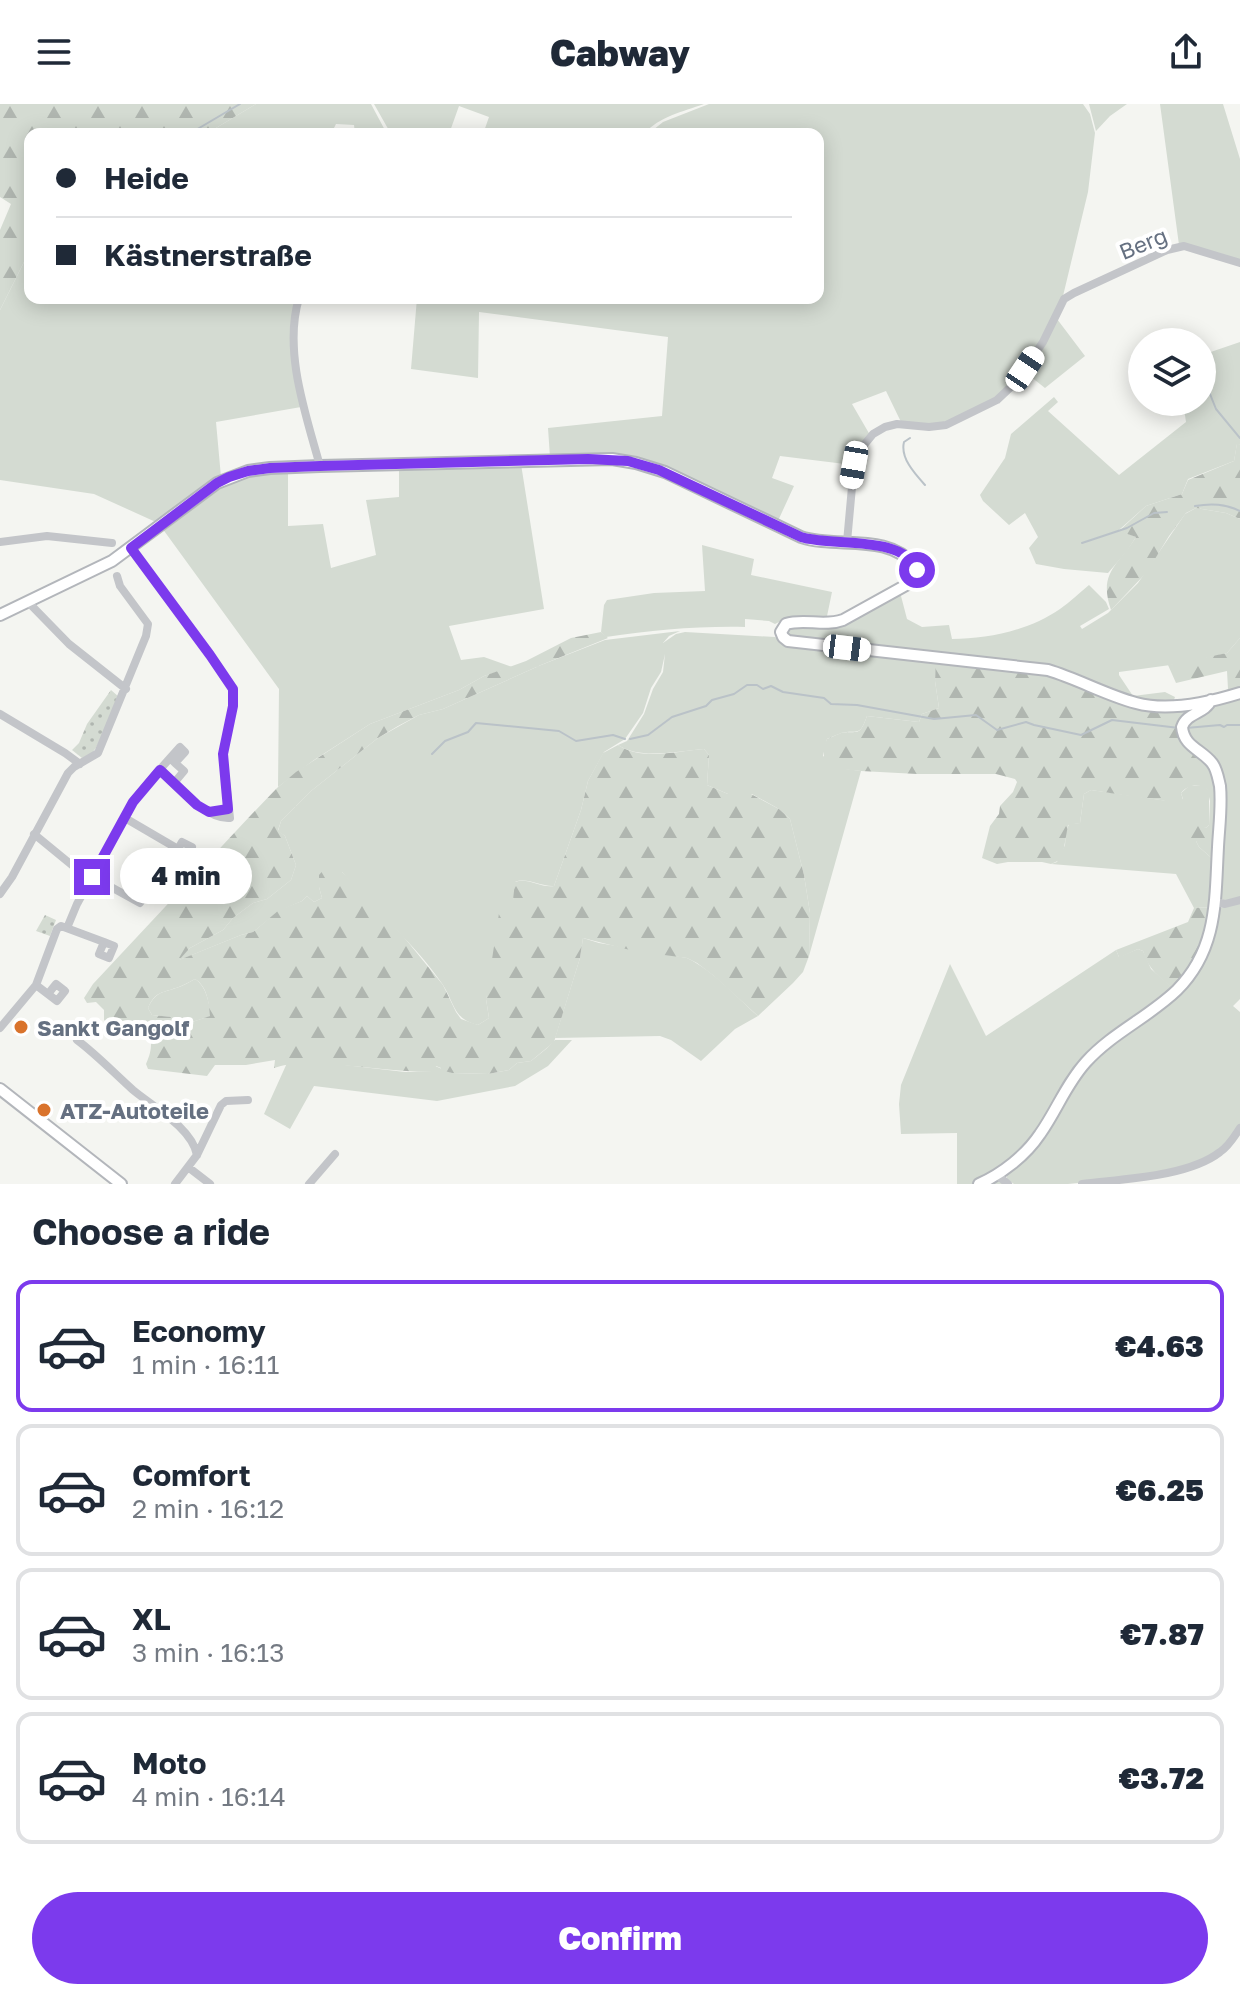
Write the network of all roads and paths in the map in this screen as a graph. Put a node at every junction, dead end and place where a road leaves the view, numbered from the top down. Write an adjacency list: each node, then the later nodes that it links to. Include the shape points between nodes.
1 (1240, 263): 5 (street, Berg, via 1180,246 1087,287 1064,299 1043,342 997,400 946,425 897,424 873,434 854,465)
2 (298, 304): 3 (street, via 296,362)
3 (320, 466): 5 (main road, via 620,460 665,472 801,537); 7 (main road, via 236,474)
4 (0, 542): 6 (street, via 47,536)
5 (847, 542): 13 (main road, via 891,549 914,563 915,578 831,623 788,622 781,634 790,641 1048,670 1151,706)
6 (112, 543)
7 (131, 548): 9 (main road); 17 (street, via 233,689 223,754 230,818 221,819 197,805)
8 (117, 576): 11 (street, via 148,624)
9 (28, 602): 10 (main road); 11 (street, via 69,644)
10 (0, 615)
11 (126, 689): 15 (street, via 98,753)
12 (1240, 693): 13 (main road)
13 (1211, 700): 25 (main road, via 1186,718 1182,728 1187,743 1214,765 1220,785)
14 (0, 714): 15 (street)
15 (80, 764): 19 (street, via 68,773)
16 (160, 770): 17 (street); 17 (street, via 173,760 184,771); 18 (street)
17 (174, 783)
18 (125, 818): 20 (street); 21 (street)
19 (34, 834): 21 (street); 22 (street)
20 (178, 849)
21 (92, 877): 23 (street); 26 (street)
22 (0, 894)
23 (132, 898)
24 (1240, 900): 25 (street)
25 (1215, 902): 38 (main road, via 1208,941 1185,981 1087,1061 1040,1134)
26 (67, 928): 27 (street); 28 (street, via 57,929)
27 (104, 942)
28 (36, 985): 29 (street); 30 (street)
29 (48, 994)
30 (0, 1028)
31 (77, 1040): 36 (street, via 186,1135)
32 (0, 1089): 39 (main road)
33 (248, 1100): 36 (street, via 223,1102)
34 (1240, 1128): 45 (street, via 1220,1153 1190,1167)
35 (335, 1154): 42 (street)
36 (197, 1155): 37 (street)
37 (188, 1167): 40 (street); 41 (street)
38 (996, 1174): 43 (main road); 44 (street)
39 (121, 1184)
40 (175, 1184)
41 (210, 1184)
42 (309, 1184)
43 (979, 1184)
44 (1008, 1184)
45 (1082, 1184)

